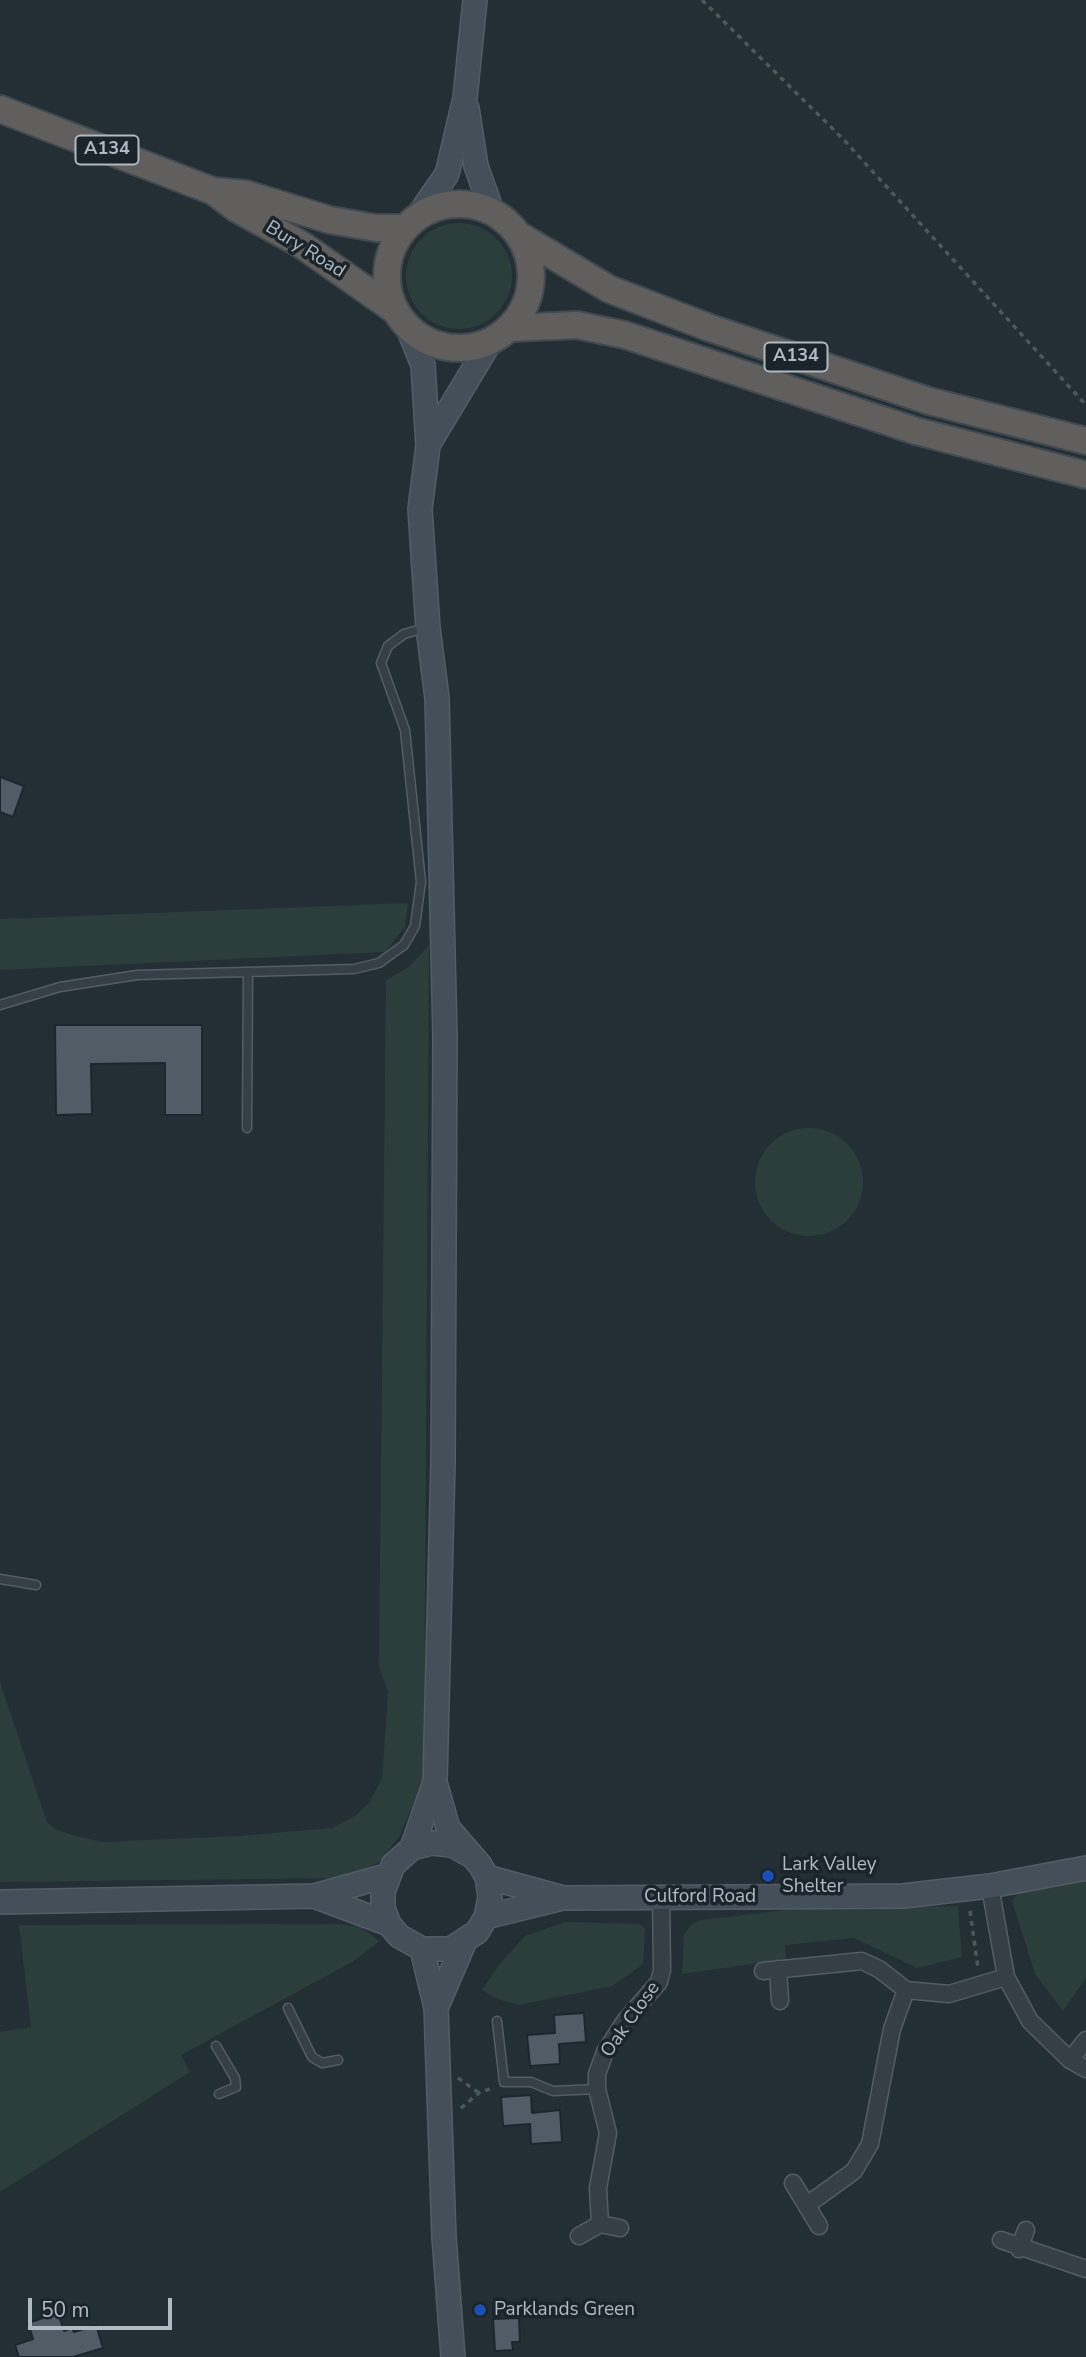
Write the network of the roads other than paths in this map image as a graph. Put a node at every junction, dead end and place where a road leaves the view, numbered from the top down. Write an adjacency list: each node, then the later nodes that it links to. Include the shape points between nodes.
1 (475, 0): 2 (main road)
2 (465, 97): 5 (main road, via 476,166); 6 (main road, via 447,173)
3 (0, 109): 4 (highway, Bury Road / A134)
4 (213, 191): 6 (highway, Bury Road / A134, via 246,194 330,220 376,228); 8 (highway, Bury Road / A134, via 302,245)
5 (492, 211): 6 (highway, via 468,204 442,206); 7 (highway)
6 (412, 222): 8 (highway, via 393,247 387,268 388,290)
7 (520, 236): 9 (highway, via 530,259 531,284 525,307); 10 (highway, A134, via 609,289 710,328 929,401)
8 (402, 320): 9 (highway, via 433,344 461,349); 11 (main road, via 423,365)
9 (500, 335): 11 (main road); 12 (highway, A134, via 577,325 625,335 916,431)
10 (1086, 441)
11 (428, 446): 13 (main road, via 420,509)
12 (1086, 475)
13 (428, 628): 14 (lane, via 404,634 388,646 381,663 405,730 421,882 415,926 404,946 379,963 354,969); 19 (main road, via 437,698 445,1037 443,1462)
14 (248, 972): 15 (lane, via 137,975 60,987); 16 (lane)
15 (0, 1005)
16 (247, 1128)
17 (0, 1579): 18 (lane)
18 (36, 1585)
19 (435, 1782): 20 (main road); 21 (main road, via 448,1828)
20 (412, 1848): 21 (main road, via 452,1845); 23 (main road)
21 (470, 1855): 24 (main road)
22 (1086, 1868): 25 (main road, Culford Road)
23 (386, 1876): 26 (main road); 31 (main road, via 383,1908)
24 (487, 1877): 28 (main road, Culford Road); 30 (main road)
25 (990, 1886): 27 (main road, Culford Road, via 903,1896); 34 (street)
26 (314, 1896): 29 (main road); 31 (main road)
27 (661, 1897): 28 (main road, Culford Road); 45 (street, Oak Close, via 659,1982 605,2052)
28 (563, 1898): 30 (main road, Culford Road)
29 (0, 1902)
30 (486, 1917): 32 (main road)
31 (389, 1924): 33 (main road, via 399,1936)
32 (464, 1943): 33 (main road, via 437,1951); 38 (main road)
33 (422, 1949): 38 (main road)
34 (1006, 1977): 35 (street, via 949,1994); 43 (street, via 1030,2021)
35 (906, 1990): 36 (street, via 862,1961 771,1970); 48 (street, via 892,2029 870,2144 854,2171)
36 (780, 2001)
37 (288, 2008): 42 (lane, via 312,2057 322,2063)
38 (436, 2008): 57 (main road)
39 (497, 2021): 45 (lane, via 503,2082 531,2082 553,2091)
40 (1086, 2040): 43 (street)
41 (216, 2046): 46 (lane, via 236,2087)
42 (338, 2060)
43 (1070, 2060): 44 (street)
44 (1086, 2069)
45 (597, 2089): 49 (street, Oak Close, via 608,2133 598,2188)
46 (219, 2094)
47 (793, 2183): 48 (street)
48 (807, 2205): 50 (street)
49 (600, 2224): 51 (street); 53 (street)
50 (820, 2226)
51 (620, 2228)
52 (1026, 2231): 55 (street)
53 (579, 2236)
54 (1001, 2240): 55 (street)
55 (1019, 2249): 56 (street)
56 (1086, 2269)
57 (453, 2357)

